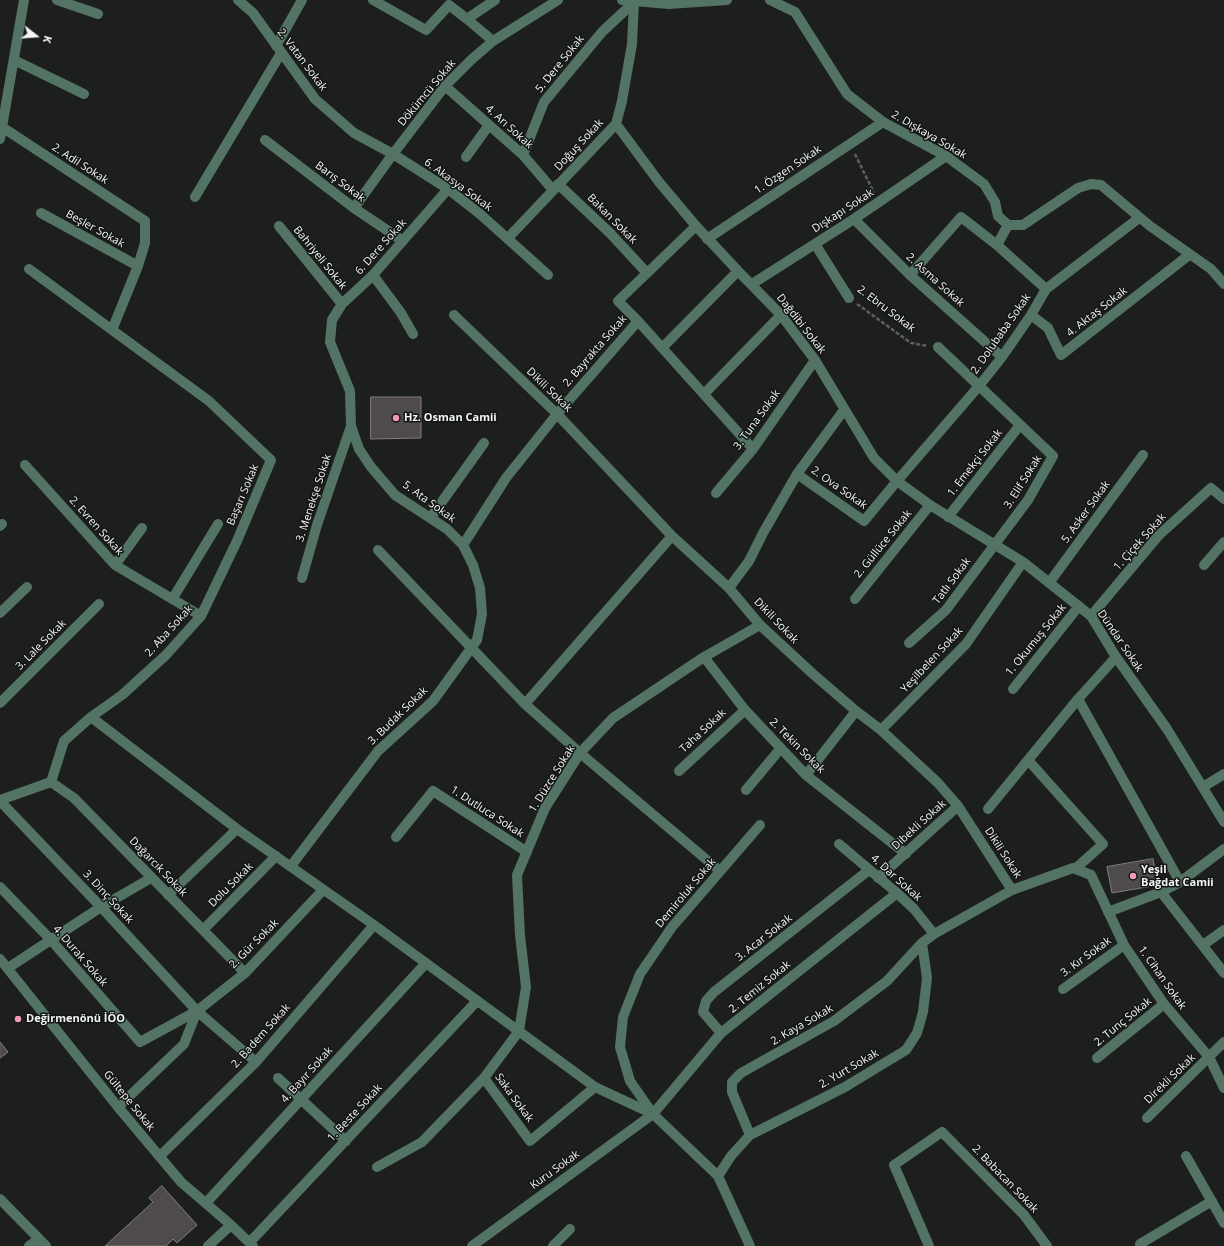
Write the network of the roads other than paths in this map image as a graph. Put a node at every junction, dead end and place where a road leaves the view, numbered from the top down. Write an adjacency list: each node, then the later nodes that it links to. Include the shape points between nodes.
1 (24, 0): 17 (street)
2 (57, 0): 13 (street)
3 (238, 0): 16 (street, 2. Vatan Sokak, via 253,13)
4 (302, 0): 16 (street)
5 (373, 0): 11 (street, via 426,30)
6 (495, 0): 14 (street)
7 (558, 0): 15 (street, Dökümcü Sokak)
8 (622, 0): 12 (street)
9 (727, 0): 12 (street, via 669,4)
10 (770, 0): 20 (street, 2. Dışkaya Sokak, via 795,12 847,94)
11 (447, 2): 14 (street)
12 (634, 2): 21 (street, Doğuş Sokak, via 632,44); 27 (street, 5. Dere Sokak, via 602,32 544,102)
13 (98, 14)
14 (467, 19): 15 (street)
15 (493, 41): 18 (street, Dökümcü Sokak)
16 (279, 50): 26 (street, 2. Vatan Sokak, via 315,99 354,133); 32 (street)
17 (14, 60): 19 (street); 23 (street)
18 (445, 86): 22 (street, 4. Arı Sokak); 26 (street, Dökümcü Sokak)
19 (84, 94)
20 (883, 122): 28 (street, 2. Dışkaya Sokak); 41 (street, 1. Özgen Sokak)
21 (616, 124): 30 (street, Doğuş Sokak); 39 (street, Dağdibi Sokak)
22 (489, 125): 27 (street, 4. Arı Sokak); 29 (street)
23 (2, 127): 24 (street); 46 (street, 2. Adil Sokak, via 145,221 145,243)
24 (0, 139)
25 (265, 140): 33 (street, Barış Sokak)
26 (392, 154): 31 (street, 6. Akasya Sokak); 33 (street, Dökümcü Sokak)
27 (523, 155): 30 (street, 4. Arı Sokak)
28 (946, 156): 36 (street, Dışkapı Sokak); 37 (street, 2. Dışkaya Sokak, via 984,184 995,202 998,216)
29 (466, 157)
30 (556, 187): 40 (street, Doğuş Sokak); 49 (street, Bakan Sokak, via 610,233)
31 (448, 189): 40 (street, 6. Akasya Sokak); 42 (street, 6. Dere Sokak)
32 (195, 197)
33 (354, 208): 42 (street, Barış Sokak)
34 (41, 213): 46 (street, Beşler Sokak)
35 (1140, 218): 37 (street, via 1101,185 1092,184 1078,188 1023,225); 45 (street); 55 (street, 2. Dolubaba Sokak)
36 (854, 219): 43 (street, Dışkapı Sokak); 52 (street, 2. Asma Sokak)
37 (1008, 225): 44 (street)
38 (279, 226): 57 (street, Bahriyeli Sokak)
39 (696, 226): 41 (street, Dağdibi Sokak); 49 (street, 2. Bayrakta Sokak)
40 (508, 238): 51 (street, 6. Akasya Sokak)
41 (707, 239): 48 (street, Dağdibi Sokak)
42 (403, 241): 50 (street, 6. Dere Sokak)
43 (815, 244): 53 (street, Dışkapı Sokak); 56 (street, 2. Ebru Sokak)
44 (997, 245): 52 (street, via 962,217); 55 (street)
45 (1189, 255): 54 (street, via 1211,269); 60 (street, 4. Aktaş Sokak, via 1061,355 1048,328)
46 (138, 266): 63 (street)
47 (29, 269): 63 (street)
48 (738, 271): 53 (street, Dağdibi Sokak); 65 (street)
49 (648, 273): 62 (street, 2. Bayrakta Sokak, via 618,301)
50 (373, 275): 57 (street, 6. Dere Sokak); 64 (street)
51 (548, 275)
52 (910, 275): 67 (street, 2. Asma Sokak)
53 (752, 284): 59 (street, Dağdibi Sokak)
54 (1224, 284)
55 (1046, 289): 60 (street, 2. Dolubaba Sokak)
56 (849, 298)
57 (342, 304): 61 (street, 6. Dere Sokak)
58 (454, 315): 72 (street, Dikili Sokak)
59 (781, 315): 68 (street, Dağdibi Sokak); 70 (street)
60 (1031, 315): 67 (street, 2. Dolubaba Sokak)
61 (332, 320): 74 (street, 5. Ata Sokak, via 330,342 350,390)
62 (638, 320): 65 (street); 72 (street, 2. Bayrakta Sokak)
63 (112, 330): 89 (street, Başarı Sokak, via 209,401 271,460)
64 (413, 334)
65 (663, 347): 70 (street)
66 (938, 347): 69 (street)
67 (1002, 357): 69 (street, 2. Dolubaba Sokak)
68 (815, 360): 71 (street, Dağdibi Sokak); 76 (street, 3. Tuna Sokak)
69 (979, 386): 73 (street, 3. Elif Sokak); 80 (street, 2. Dolubaba Sokak)
70 (704, 394): 76 (street)
71 (844, 410): 79 (street, 2. Ova Sokak); 80 (street, Dağdibi Sokak, via 874,458)
72 (557, 414): 88 (street, Dikili Sokak); 91 (street, 2. Bayrakta Sokak, via 506,478)
73 (1020, 425): 84 (street, 1. Emekçi Sokak); 92 (street, 3. Elif Sokak, via 1053,456 1028,500)
74 (351, 426): 85 (street, 5. Ata Sokak, via 359,449 395,494); 97 (street, 3. Menekşe Sokak)
75 (484, 443): 85 (street)
76 (753, 448): 81 (street, 3. Tuna Sokak)
77 (1143, 455): 98 (street, 5. Asker Sokak)
78 (25, 464): 95 (street, 2. Evren Sokak)
79 (797, 474): 80 (street, 2. Ova Sokak, via 864,521); 100 (street, 2. Ova Sokak, via 749,561)
80 (897, 481): 83 (street, Dağdibi Sokak)
81 (716, 493)
82 (1224, 499): 107 (street, 1. Çiçek Sokak, via 1211,488 1159,535)
83 (930, 505): 84 (street, Dündar Sokak); 102 (street, 2. Güllüce Sokak)
84 (948, 516): 92 (street, Dündar Sokak)
85 (431, 517): 91 (street, 5. Ata Sokak)
86 (218, 524): 101 (street)
87 (142, 528): 95 (street)
88 (672, 536): 100 (street, Dikili Sokak); 116 (street)
89 (237, 541): 106 (street, 2. Aba Sokak)
90 (1224, 542): 96 (street)
91 (463, 545): 109 (street, 5. Ata Sokak, via 480,588 482,614)
92 (994, 545): 94 (street, Dündar Sokak); 110 (street, Tatlı Sokak, via 946,610)
93 (378, 550): 109 (street)
94 (1023, 562): 98 (street, Dündar Sokak); 120 (street, Yeşilbelen Sokak, via 966,644)
95 (115, 565): 101 (street, 2. Evren Sokak)
96 (1204, 565)
97 (302, 578)
98 (1049, 583): 104 (street, Dündar Sokak)
99 (27, 586): 105 (street)
100 (729, 588): 108 (street, Dikili Sokak)
101 (173, 598): 106 (street, 2. Evren Sokak)
102 (855, 599)
103 (100, 604): 115 (street, 3. Lale Sokak)
104 (1078, 606): 107 (street, Dündar Sokak); 113 (street, 1. Okumuş Sokak)
105 (0, 613)
106 (201, 616): 119 (street, 2. Aba Sokak, via 166,655 122,695)
107 (1090, 616): 112 (street, Dündar Sokak)
108 (760, 625): 111 (street, 1. Düzce Sokak); 118 (street, Dikili Sokak)
109 (474, 644): 116 (street); 142 (street, 3. Budak Sokak, via 433,701 378,751)
110 (909, 644)
111 (704, 657): 117 (street, 2. Tekin Sokak); 122 (street, 1. Düzce Sokak, via 613,718)
112 (1116, 657): 114 (street); 128 (street, Dündar Sokak, via 1167,729)
113 (1013, 689)
114 (1078, 699): 123 (street); 148 (street)
115 (0, 703)
116 (525, 704): 122 (street)
117 (745, 710): 121 (street, 2. Tekin Sokak); 124 (street, Taha Sokak)
118 (856, 711): 120 (street, Dikili Sokak); 126 (street)
119 (91, 717): 127 (street, 2. Aba Sokak, via 64,741); 135 (street)
120 (881, 730): 131 (street, Dikili Sokak, via 938,783)
121 (781, 748): 126 (street, 2. Tekin Sokak); 129 (street)
122 (580, 753): 139 (street, 1. Düzce Sokak, via 546,808); 145 (street)
123 (1028, 760): 132 (street); 143 (street, via 1103,844)
124 (679, 771)
125 (1224, 774): 128 (street)
126 (806, 775): 140 (street, 2. Tekin Sokak)
127 (51, 782): 130 (street); 146 (street, Dağarcık Sokak, via 74,798)
128 (1203, 788): 133 (street, Dündar Sokak)
129 (746, 790)
130 (0, 800): 155 (street, 3. Dinç Sokak)
131 (958, 806): 140 (street, Dibekli Sokak); 151 (street, Dikili Sokak)
132 (988, 809)
133 (1224, 822)
134 (760, 826): 145 (street, Demiroluk Sokak)
135 (237, 829): 141 (street); 154 (street)
136 (396, 837): 139 (street, 1. Dutluca Sokak, via 433,791)
137 (839, 844): 144 (street, 4. Dar Sokak)
138 (1224, 848): 148 (street)
139 (527, 852): 174 (street, 1. Düzce Sokak, via 517,875 526,987)
140 (906, 854): 147 (street, Dibekli Sokak)
141 (276, 856): 142 (street); 158 (street, Dolu Sokak)
142 (291, 866): 150 (street)
143 (1075, 869): 151 (street, Dikili Sokak); 156 (street, 1. Cihan Sokak, via 1092,875)
144 (869, 870): 147 (street, 4. Dar Sokak); 175 (street, 3. Acar Sokak, via 706,1001 703,1012)
145 (720, 871): 187 (street, Demiroluk Sokak, via 672,926 640,974 623,1017 620,1047 630,1081)
146 (152, 878): 154 (street, Dağarcık Sokak); 155 (street)
147 (878, 878): 153 (street, 4. Dar Sokak)
148 (1180, 882): 152 (street)
149 (0, 887): 161 (street, 4. Durak Sokak)
150 (323, 890): 157 (street); 168 (street, 2. Gür Sokak)
151 (1012, 890): 160 (street)
152 (1161, 892): 156 (street); 164 (street)
153 (897, 893): 160 (street, 4. Dar Sokak); 175 (street, 2. Temiz Sokak)
154 (168, 895): 158 (street, Dağarcık Sokak)
155 (101, 907): 161 (street); 173 (street, 3. Dinç Sokak)
156 (1108, 912): 163 (street, 1. Cihan Sokak)
157 (374, 925): 166 (street); 180 (street, 2. Badem Sokak)
158 (203, 930): 168 (street, Dağarcık Sokak)
159 (1224, 930): 164 (street)
160 (934, 934): 162 (street)
161 (51, 940): 167 (street); 176 (street, 4. Durak Sokak)
162 (922, 943): 189 (street, 2. Yurt Sokak, via 926,978 923,1012 917,1033 906,1050 845,1087); 189 (street, 2. Kaya Sokak, via 887,981 834,1021 741,1073 732,1082 732,1092)
163 (1124, 945): 170 (street, 3. Kır Sokak); 172 (street, 1. Cihan Sokak)
164 (1203, 945): 169 (street)
165 (0, 959): 167 (street, Gültepe Sokak)
166 (426, 963): 171 (street); 185 (street, 4. Bayır Sokak)
167 (8, 968): 186 (street, Gültepe Sokak)
168 (245, 973): 173 (street, 2. Gür Sokak)
169 (1224, 973)
170 (1063, 989)
171 (477, 1001): 174 (street); 190 (street, 1. Beste Sokak)
172 (1164, 1004): 178 (street, 2. Tunç Sokak); 179 (street, 1. Cihan Sokak)
173 (197, 1011): 176 (street, 2. Gür Sokak); 180 (street, 3. Dinç Sokak); 186 (street, via 184,1044)
174 (519, 1031): 182 (street, Saka Sokak); 183 (street)
175 (721, 1033): 187 (street, 2. Temiz Sokak)
176 (140, 1042)
177 (1224, 1042): 179 (street, Direkli Sokak)
178 (1097, 1058)
179 (1209, 1058): 184 (street, 1. Cihan Sokak); 188 (street, Direkli Sokak)
180 (256, 1062): 191 (street, 2. Badem Sokak)
181 (278, 1078): 185 (street)
182 (484, 1078): 183 (street, Saka Sokak, via 530,1141); 193 (street, via 422,1142)
183 (595, 1087): 187 (street)
184 (1224, 1088)
185 (301, 1099): 190 (street); 197 (street, 4. Bayır Sokak)
186 (118, 1107): 191 (street, Gültepe Sokak)
187 (653, 1114): 194 (street); 207 (street, Kuru Sokak)
188 (1147, 1118)
189 (750, 1136): 194 (street, 2. Yurt Sokak, via 731,1156)
190 (346, 1141): 203 (street, 1. Beste Sokak)
191 (160, 1156): 197 (street, Gültepe Sokak, via 180,1182)
192 (1186, 1156): 196 (street)
193 (377, 1167)
194 (718, 1176): 209 (street)
195 (0, 1199): 202 (street)
196 (1212, 1201): 198 (street); 204 (street)
197 (206, 1204): 200 (street, Gültepe Sokak)
198 (1221, 1212): 199 (street)
199 (1224, 1223)
200 (231, 1225): 203 (street, Gültepe Sokak); 206 (street)
201 (570, 1229): 208 (street)
202 (42, 1243): 205 (street)
203 (252, 1244)
204 (1140, 1244)
205 (29, 1246)
206 (208, 1246)
207 (472, 1246)
208 (552, 1246)
209 (750, 1246)
210 (929, 1246): 211 (street, 2. Babacan Sokak, via 894,1166 942,1132 1024,1215)
211 (1047, 1246)

